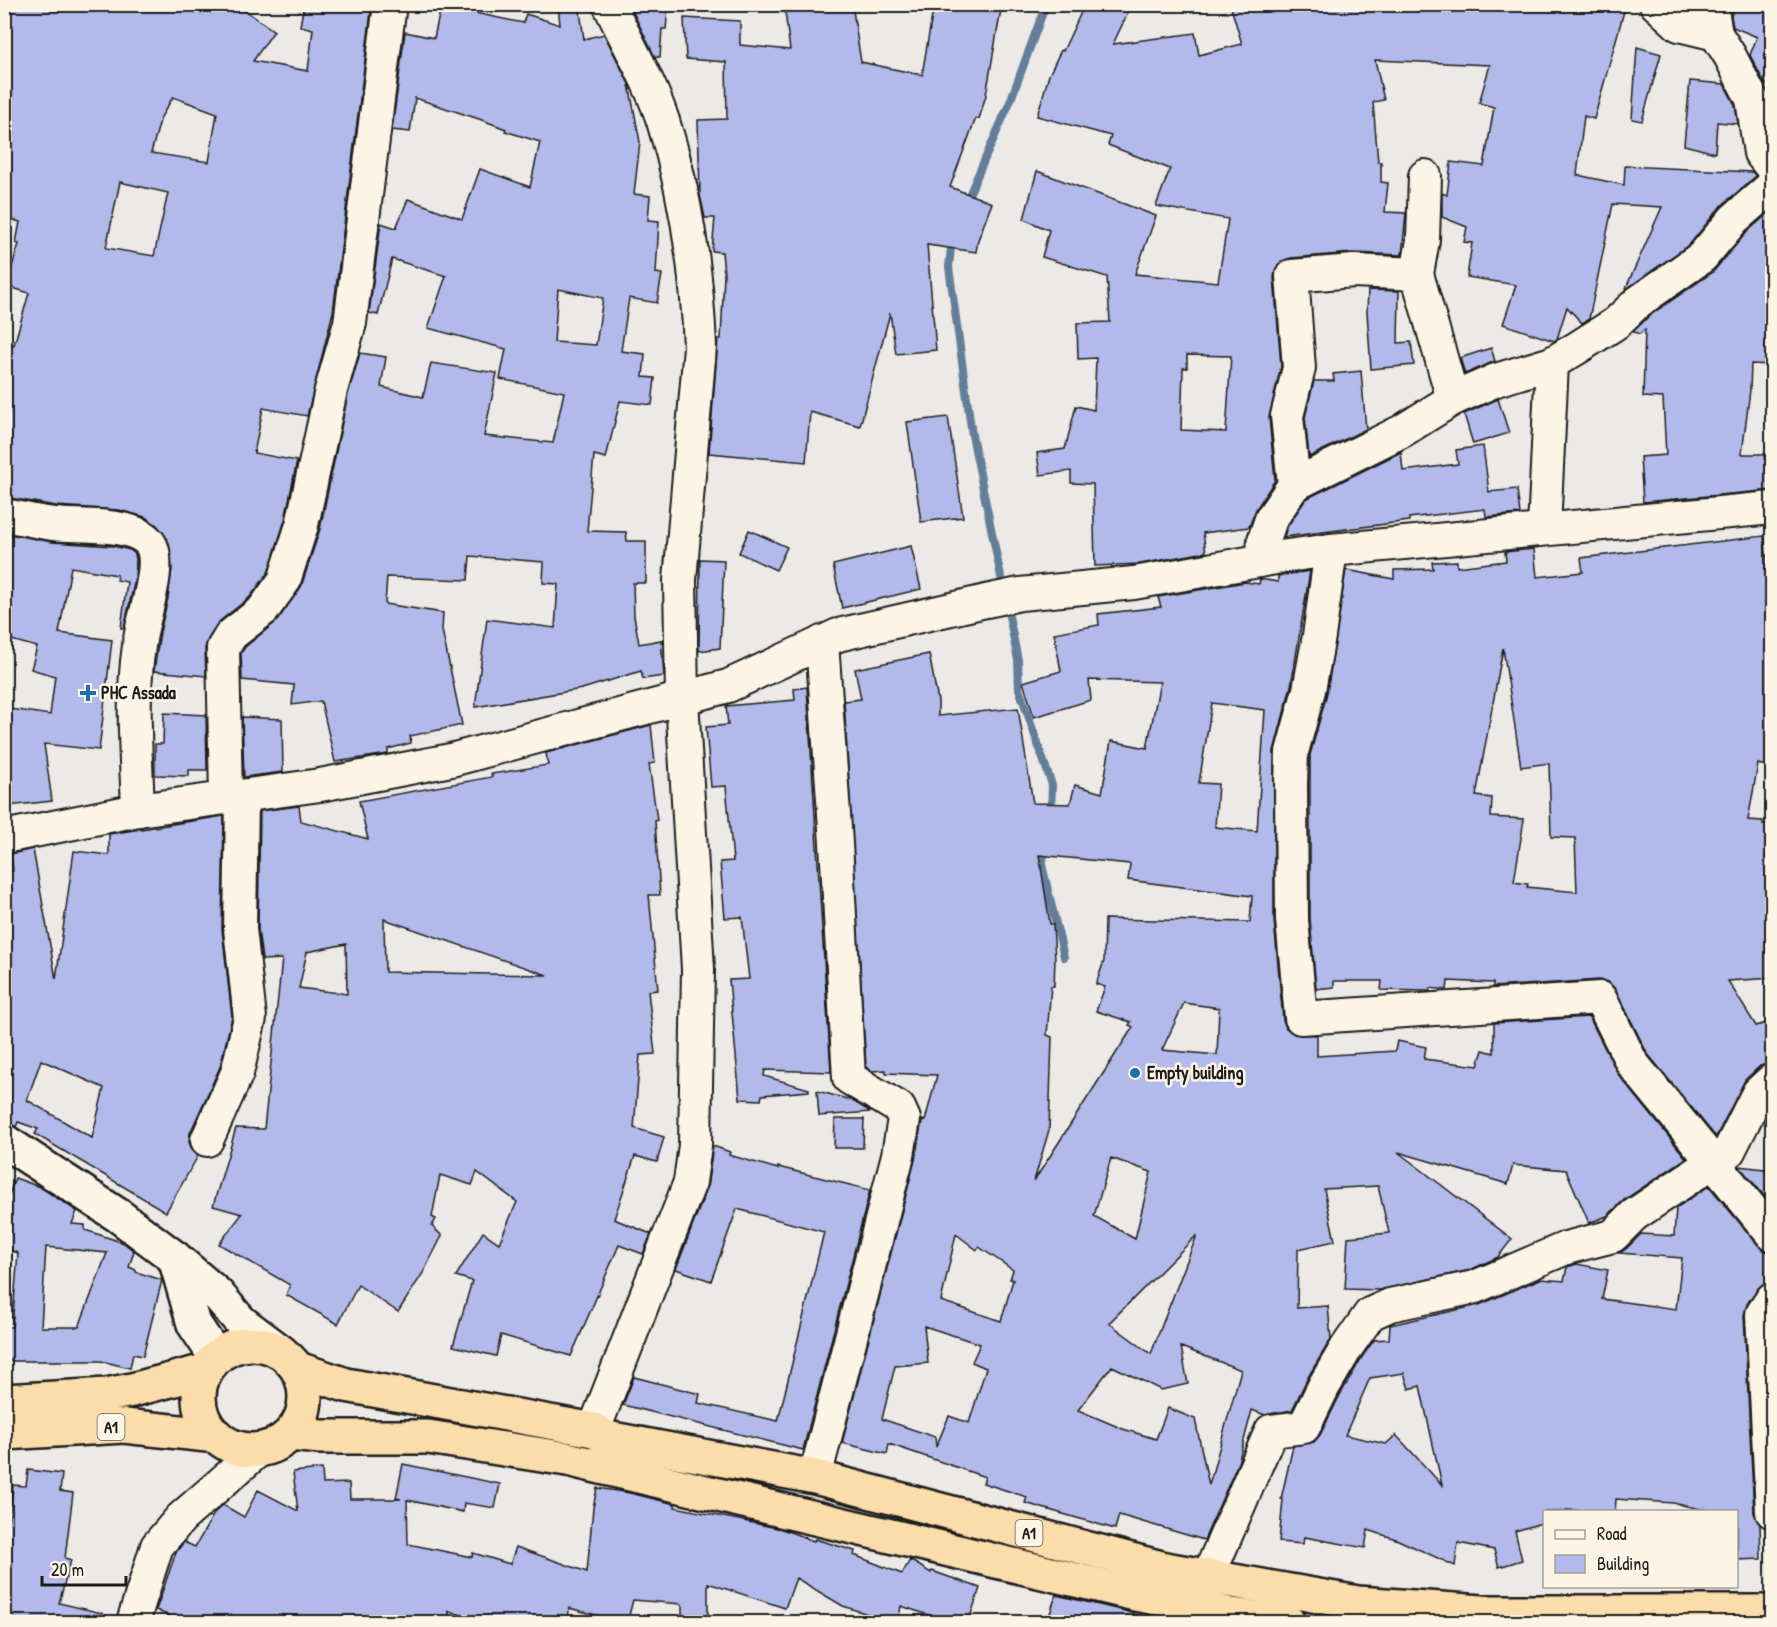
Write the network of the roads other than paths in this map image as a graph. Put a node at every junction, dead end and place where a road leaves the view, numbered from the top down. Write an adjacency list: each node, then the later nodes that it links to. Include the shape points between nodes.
1 (390, 4): 19 (street, via 350,323 302,525 284,581 263,610 231,635 223,648)
2 (609, 4): 18 (street, via 662,121 688,224 699,312 700,347 680,580)
3 (1656, 4): 4 (street, via 1679,25)
4 (1713, 19): 5 (street, via 1752,99 1760,153)
5 (1773, 168)
6 (1425, 176): 8 (street, via 1424,240)
7 (1773, 186): 9 (street, via 1734,219 1702,257 1638,302 1616,323)
8 (1417, 274): 10 (street); 11 (street, via 1354,271 1292,276 1299,368 1287,416)
9 (1552, 363): 10 (street, via 1496,380); 14 (street)
10 (1453, 399): 11 (street, via 1402,431)
11 (1294, 485): 16 (street, via 1271,519)
12 (1773, 508): 14 (street)
13 (4, 515): 20 (street, via 122,530 146,538 153,545 155,567 135,678)
14 (1544, 529): 15 (street)
15 (1331, 550): 16 (street); 25 (street, via 1309,690 1292,752 1292,920 1301,1018 1600,998 1632,1063)
16 (1262, 560): 17 (street, via 1134,583 1020,594 838,635)
17 (822, 642): 18 (street, via 728,686); 35 (street, via 849,1078 899,1108 904,1119)
18 (682, 699): 19 (street, via 451,760); 31 (street, via 698,969 695,1145 690,1182)
19 (234, 797): 20 (street); 23 (street, via 240,929 250,1018 237,1073)
20 (138, 810): 21 (street)
21 (4, 837)
22 (1773, 1080): 37 (street, via 1758,1093 1729,1151 1634,1215 1613,1236 1566,1248 1475,1287 1412,1299 1370,1314 1324,1386 1304,1427 1271,1431)
23 (207, 1140)
24 (4, 1141): 26 (street, via 119,1216)
25 (1773, 1234)
26 (174, 1258): 28 (street); 29 (street)
27 (1773, 1299): 36 (street, via 1762,1314)
28 (289, 1361): 29 (highway, via 265,1345 248,1344 231,1348); 31 (highway, A1, via 346,1385); 33 (highway, via 304,1386 305,1403)
29 (211, 1364): 30 (highway, A1, via 107,1395); 34 (highway, via 199,1388 205,1423)
30 (4, 1401)
31 (594, 1430): 35 (highway, A1, via 607,1438)
32 (4, 1433): 34 (highway, A1, via 124,1426)
33 (290, 1434): 34 (highway, via 276,1444); 37 (highway, A1, via 429,1437 567,1458 1123,1592)
34 (236, 1443): 39 (street, via 206,1495 157,1546)
35 (815, 1477): 37 (highway, A1, via 1165,1569)
36 (1773, 1512)
37 (1199, 1602): 38 (highway, A1, via 1358,1603 1482,1612); 40 (highway, A1, via 1231,1615)
38 (1773, 1612)
39 (133, 1623)
40 (1288, 1623)

